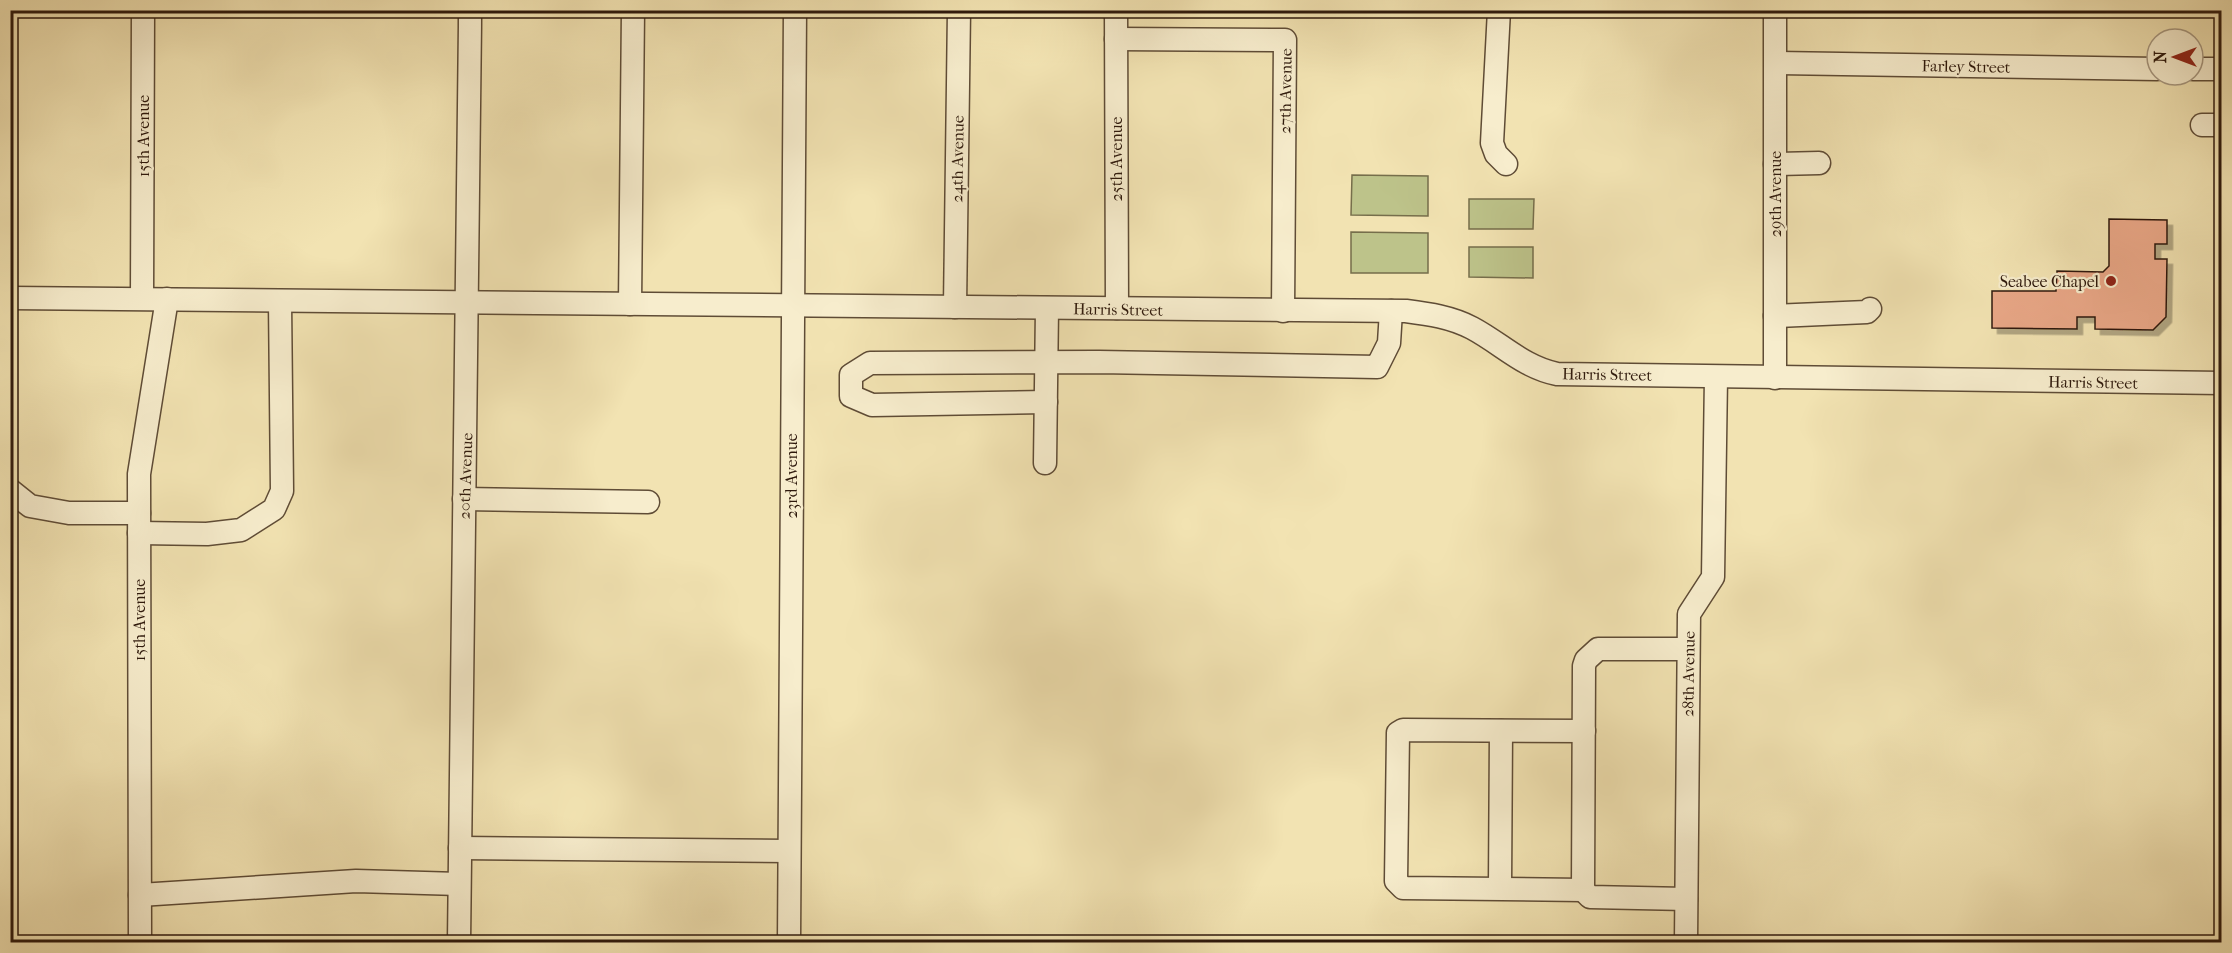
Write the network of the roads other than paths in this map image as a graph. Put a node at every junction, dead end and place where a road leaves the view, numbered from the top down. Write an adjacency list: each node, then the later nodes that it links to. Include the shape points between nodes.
1 (143, 10): 18 (street, 15th Avenue)
2 (470, 10): 21 (street, 20th Avenue)
3 (633, 10): 22 (street)
4 (795, 10): 23 (street, 23rd Avenue)
5 (959, 10): 24 (street, 24th Avenue)
6 (1116, 10): 9 (street, 25th Avenue)
7 (1499, 10): 15 (street, via 1492,144)
8 (1775, 10): 10 (street, 29th Avenue)
9 (1116, 39): 26 (street, 25th Avenue); 28 (street, 27th Avenue, via 1285,40)
10 (1776, 63): 11 (street, Farley Street); 16 (street, 29th Avenue)
11 (2145, 69)
12 (2205, 69): 13 (street)
13 (2222, 69)
14 (1819, 163): 16 (street)
15 (1506, 164)
16 (1776, 164): 30 (street, 29th Avenue)
17 (10, 298): 18 (street, Harris Street)
18 (142, 298): 19 (street, Harris Street)
19 (167, 299): 20 (street, Harris Street); 40 (street, 15th Avenue, via 139,474)
20 (280, 301): 21 (street, Harris Street); 40 (street, via 282,490 274,509 241,530 207,534)
21 (469, 303): 22 (street, Harris Street); 38 (street, 20th Avenue)
22 (630, 304): 23 (street, Harris Street)
23 (792, 306): 24 (street, Harris Street); 45 (street, 23rd Avenue)
24 (955, 306): 25 (street, Harris Street)
25 (1047, 308): 26 (street, Harris Street); 31 (street)
26 (1117, 309): 28 (street, Harris Street)
27 (1870, 309): 30 (street)
28 (1283, 311): 29 (street, Harris Street)
29 (1391, 311): 31 (street, via 1389,343 1377,367); 32 (street, Harris Street, via 1433,314 1463,324 1541,371)
30 (1775, 316): 33 (street, 29th Avenue)
31 (1046, 363): 35 (street); 35 (street, via 870,363 851,375 851,396 872,405)
32 (1716, 377): 33 (street, Harris Street); 41 (street, 28th Avenue, via 1713,577 1690,610)
33 (1775, 378): 34 (street, Harris Street)
34 (2222, 384)
35 (1046, 402): 36 (street)
36 (1045, 463)
37 (10, 490): 40 (street, via 30,506)
38 (464, 499): 39 (street); 44 (street, 20th Avenue)
39 (648, 502)
40 (139, 523): 49 (street, 15th Avenue)
41 (1687, 649): 43 (street, via 1592,652 1584,666); 50 (street, 28th Avenue)
42 (1501, 731): 43 (street); 47 (street); 47 (street, via 1403,730 1398,733 1396,750 1396,881 1403,888)
43 (1584, 731): 48 (street)
44 (460, 848): 45 (street); 46 (street, 20th Avenue)
45 (789, 851): 53 (street, 23rd Avenue)
46 (459, 884): 49 (street, via 356,881); 52 (street, 20th Avenue)
47 (1500, 888): 48 (street)
48 (1583, 890): 50 (street, via 1590,897)
49 (140, 895): 51 (street, 15th Avenue)
50 (1686, 899): 54 (street, 28th Avenue)
51 (140, 942)
52 (459, 942)
53 (789, 942)
54 (1686, 942)

